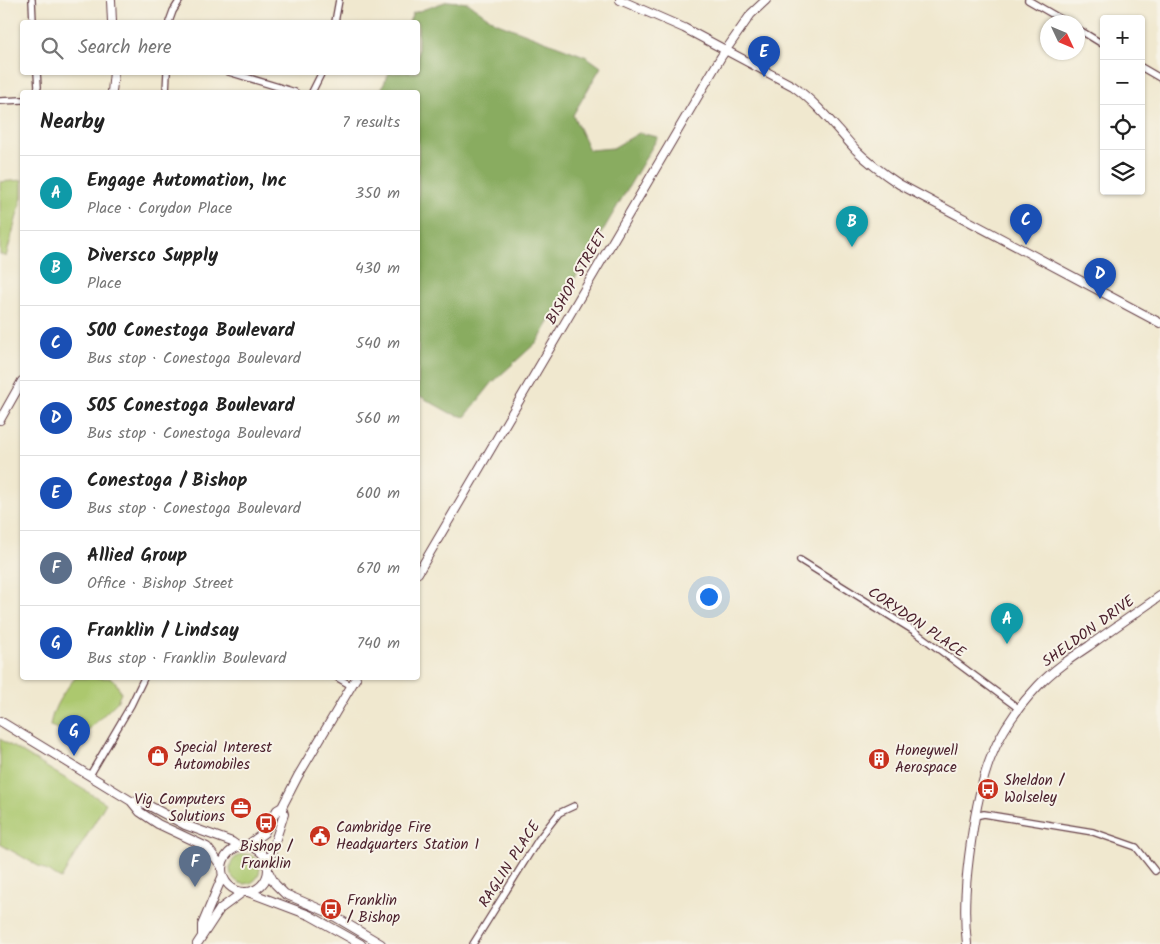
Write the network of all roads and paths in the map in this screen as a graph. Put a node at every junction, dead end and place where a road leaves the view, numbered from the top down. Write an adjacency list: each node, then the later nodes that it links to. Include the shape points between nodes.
1 (32, 0): 9 (street)
2 (111, 0): 10 (main road)
3 (180, 0): 11 (street)
4 (339, 0): 12 (street)
5 (620, 0): 15 (main road)
6 (766, 0): 15 (main road, BISHOP STREET, via 751,14)
7 (1028, 0): 8 (street)
8 (1054, 15)
9 (33, 20)
10 (112, 20)
11 (170, 20)
12 (335, 20)
13 (1085, 33): 14 (street)
14 (1100, 43)
15 (726, 50): 30 (main road, via 809,98 868,161 899,184); 34 (main road, BISHOP STREET)
16 (1145, 69): 22 (street)
17 (37, 75): 23 (street)
18 (114, 75): 24 (main road)
19 (167, 75): 25 (street)
20 (239, 75): 26 (street)
21 (320, 75): 27 (street)
22 (1160, 78)
23 (37, 90)
24 (112, 90)
25 (166, 90)
26 (288, 90)
27 (313, 90)
28 (20, 100): 29 (street)
29 (0, 101)
30 (1160, 323)
31 (20, 385): 32 (main road)
32 (0, 420)
33 (800, 560): 40 (street, CORYDON PLACE, via 914,631)
34 (420, 570)
35 (1160, 596): 40 (main road, SHELDON DRIVE, via 1063,664)
36 (143, 680): 42 (street)
37 (342, 680): 39 (street)
38 (355, 680): 39 (main road)
39 (352, 686): 45 (main road)
40 (1018, 708): 46 (main road, SHELDON DRIVE, via 1001,734 987,765)
41 (0, 721): 42 (main road)
42 (90, 775): 43 (main road)
43 (131, 801): 47 (main road, via 146,804 186,825); 49 (main road, via 140,812 158,824 207,847)
44 (574, 806): 56 (street, RAGLIN PLACE, via 559,813 538,840)
45 (282, 807): 47 (main road, via 276,810 264,833); 48 (main road, via 284,814)
46 (975, 816): 50 (street, via 984,814 1093,832 1136,848); 57 (main road, SHELDON DRIVE, via 965,885)
47 (242, 847): 48 (main road, via 260,852); 49 (main road, via 228,854)
48 (267, 868): 51 (main road, via 261,885); 55 (main road, via 275,884 285,894 327,912)
49 (222, 871): 51 (main road, via 227,883); 52 (main road, via 202,925)
50 (1155, 871)
51 (245, 892): 52 (main road, via 220,909); 54 (main road, via 309,915)
52 (202, 935): 53 (main road)
53 (197, 944)
54 (360, 944)
55 (381, 944)
56 (473, 944)
57 (967, 944)

